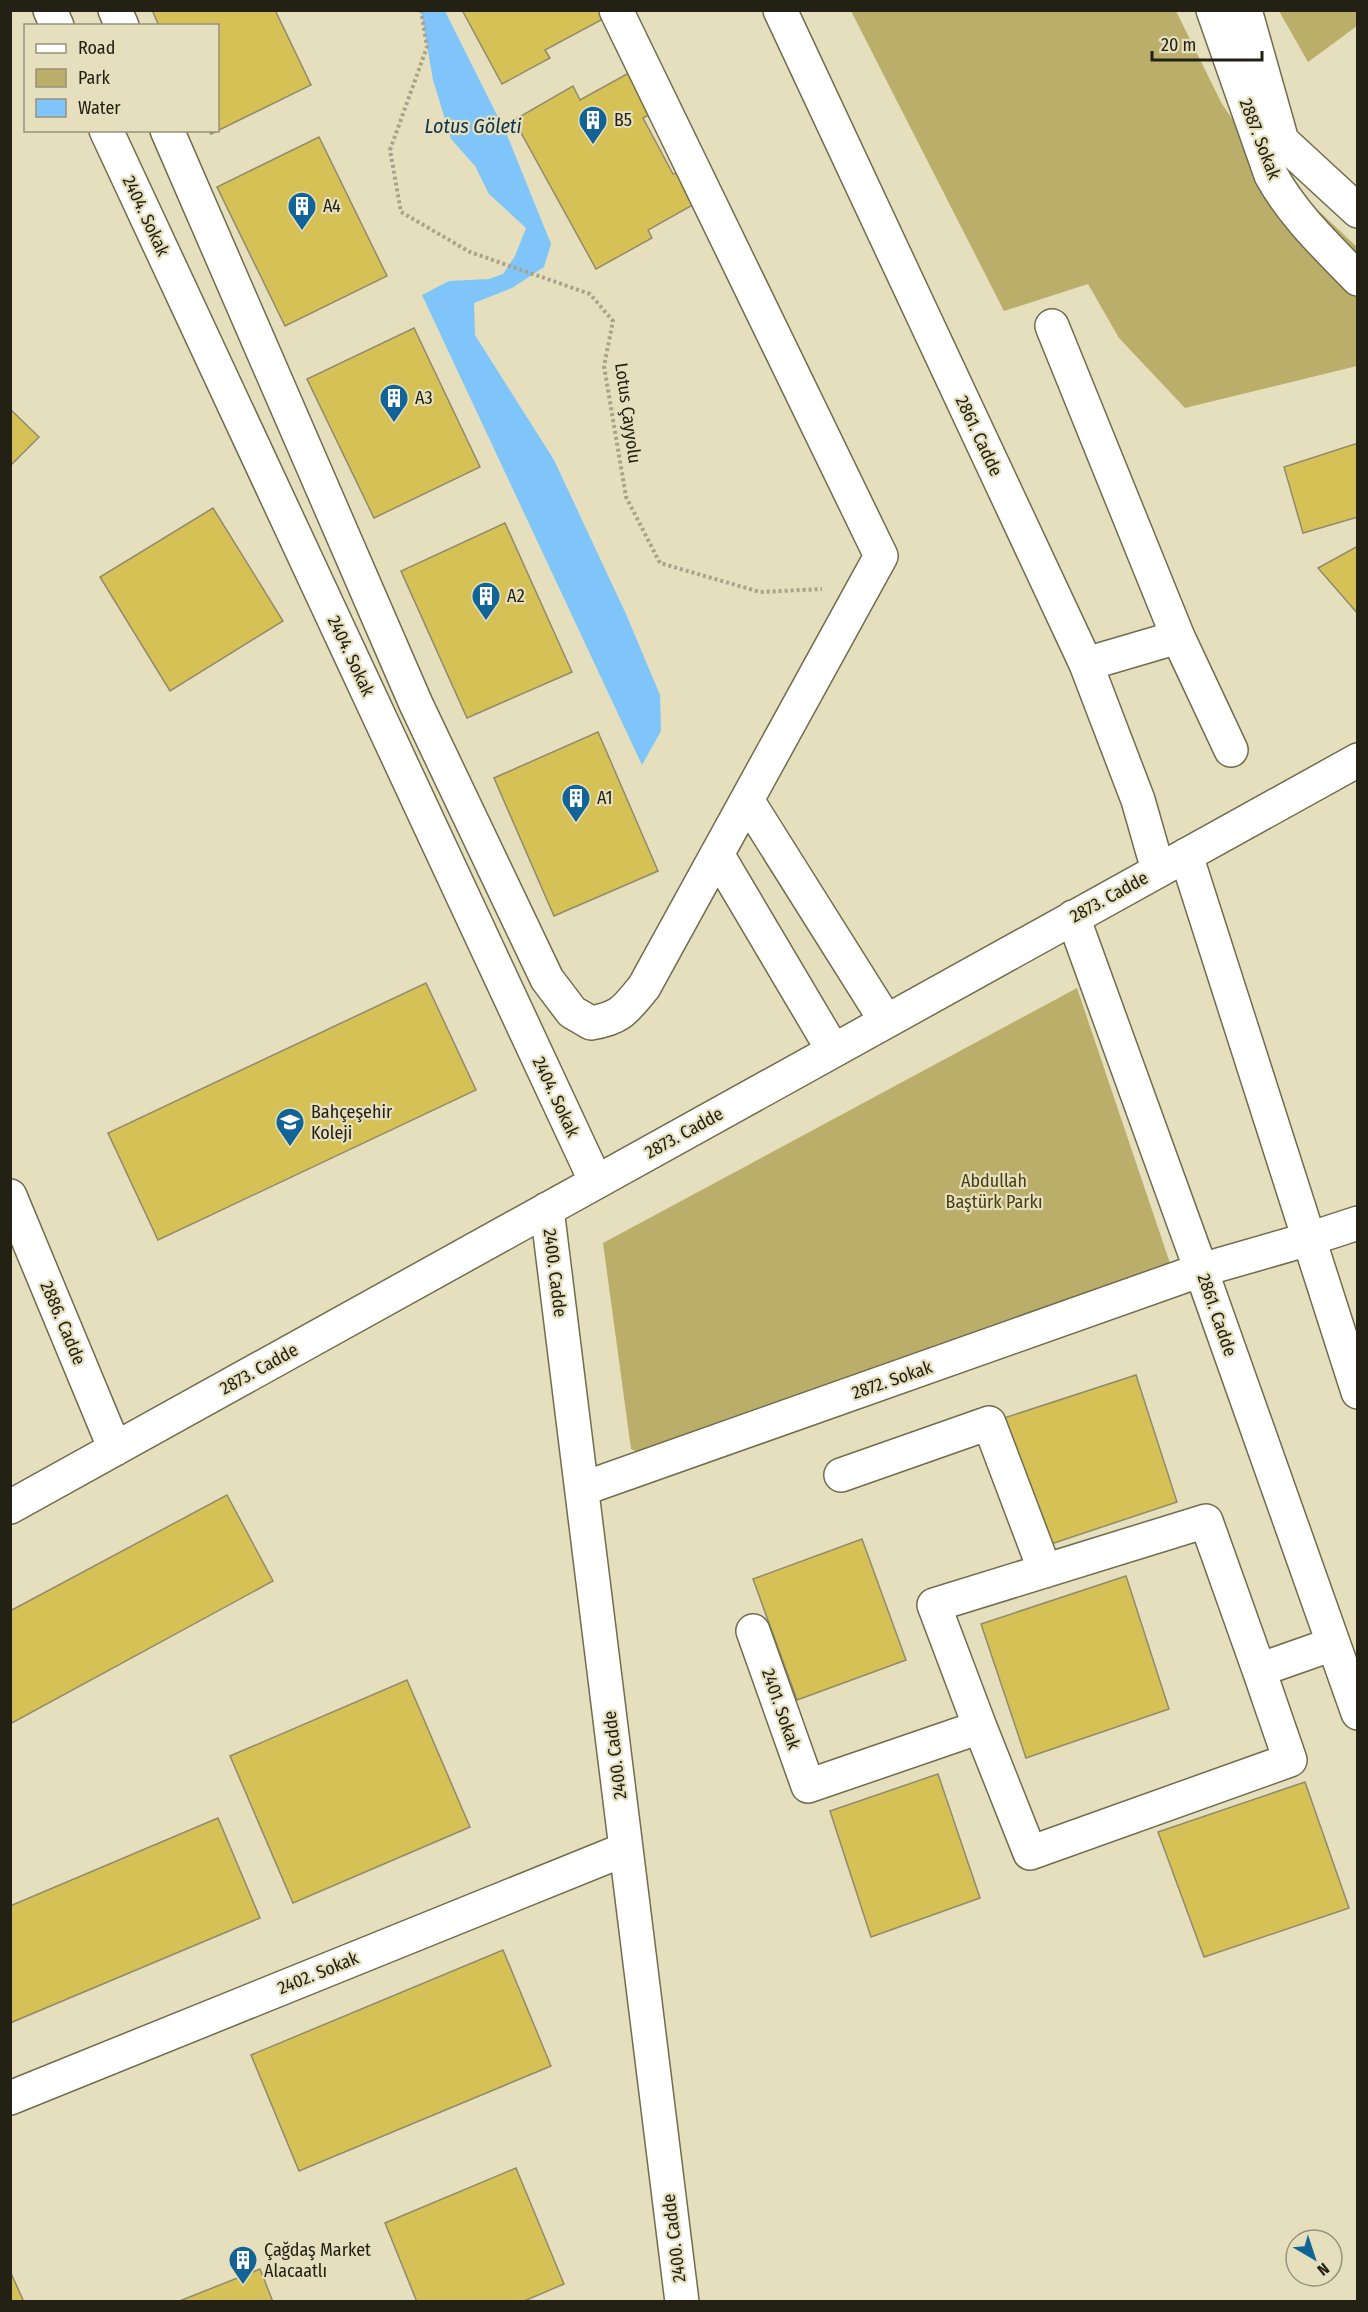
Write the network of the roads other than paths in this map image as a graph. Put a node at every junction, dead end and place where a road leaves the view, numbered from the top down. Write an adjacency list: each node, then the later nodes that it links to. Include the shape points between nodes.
1 (50, 10): 7 (street)
2 (115, 10): 8 (street)
3 (616, 10): 18 (street, via 881,556)
4 (780, 10): 15 (street, 2861. Cadde)
5 (1213, 10): 12 (street, 2887. Sokak, via 1276,185 1298,216)
6 (1245, 10): 11 (street, via 1282,141)
7 (56, 24)
8 (121, 24)
9 (107, 132): 24 (street, 2404. Sokak)
10 (168, 132): 19 (street, via 416,704 547,979 572,1012 591,1023 613,1019 631,1004)
11 (1358, 211)
12 (1358, 279)
13 (1052, 326): 14 (street)
14 (1178, 637): 15 (street); 16 (street)
15 (1086, 664): 20 (street, 2861. Cadde, via 1138,800)
16 (1231, 750)
17 (1358, 759): 20 (street, 2873. Cadde)
18 (747, 800): 19 (street); 22 (street)
19 (717, 854): 23 (street)
20 (1172, 862): 21 (street, 2873. Cadde); 28 (street, 2861. Cadde)
21 (1073, 917): 22 (street, 2873. Cadde); 29 (street, 2861. Cadde)
22 (886, 1021): 23 (street, 2873. Cadde)
23 (833, 1050): 24 (street, 2873. Cadde)
24 (596, 1182): 26 (street, 2873. Cadde)
25 (10, 1196): 31 (street, 2886. Cadde)
26 (547, 1209): 31 (street, 2873. Cadde); 33 (street, 2400. Cadde)
27 (1358, 1223): 28 (street, 2872. Sokak)
28 (1309, 1239): 29 (street, 2872. Sokak); 30 (street, 2861. Cadde)
29 (1201, 1270): 33 (street, 2872. Sokak); 37 (street, 2861. Cadde)
30 (1358, 1392)
31 (115, 1449): 34 (street, 2873. Cadde)
32 (841, 1475): 35 (street, via 988,1424)
33 (582, 1489): 41 (street, 2400. Cadde)
34 (10, 1507)
35 (1044, 1571): 38 (street, via 1206,1521); 40 (street, via 934,1605)
36 (753, 1630): 40 (street, 2401. Sokak, via 808,1786)
37 (1333, 1644): 38 (street); 39 (street, 2861. Cadde)
38 (1259, 1670): 40 (street, via 1290,1760 1030,1853)
39 (1358, 1713)
40 (980, 1727)
41 (626, 1849): 42 (street, 2402. Sokak); 43 (street, 2400. Cadde)
42 (10, 2098)
43 (676, 2299)

